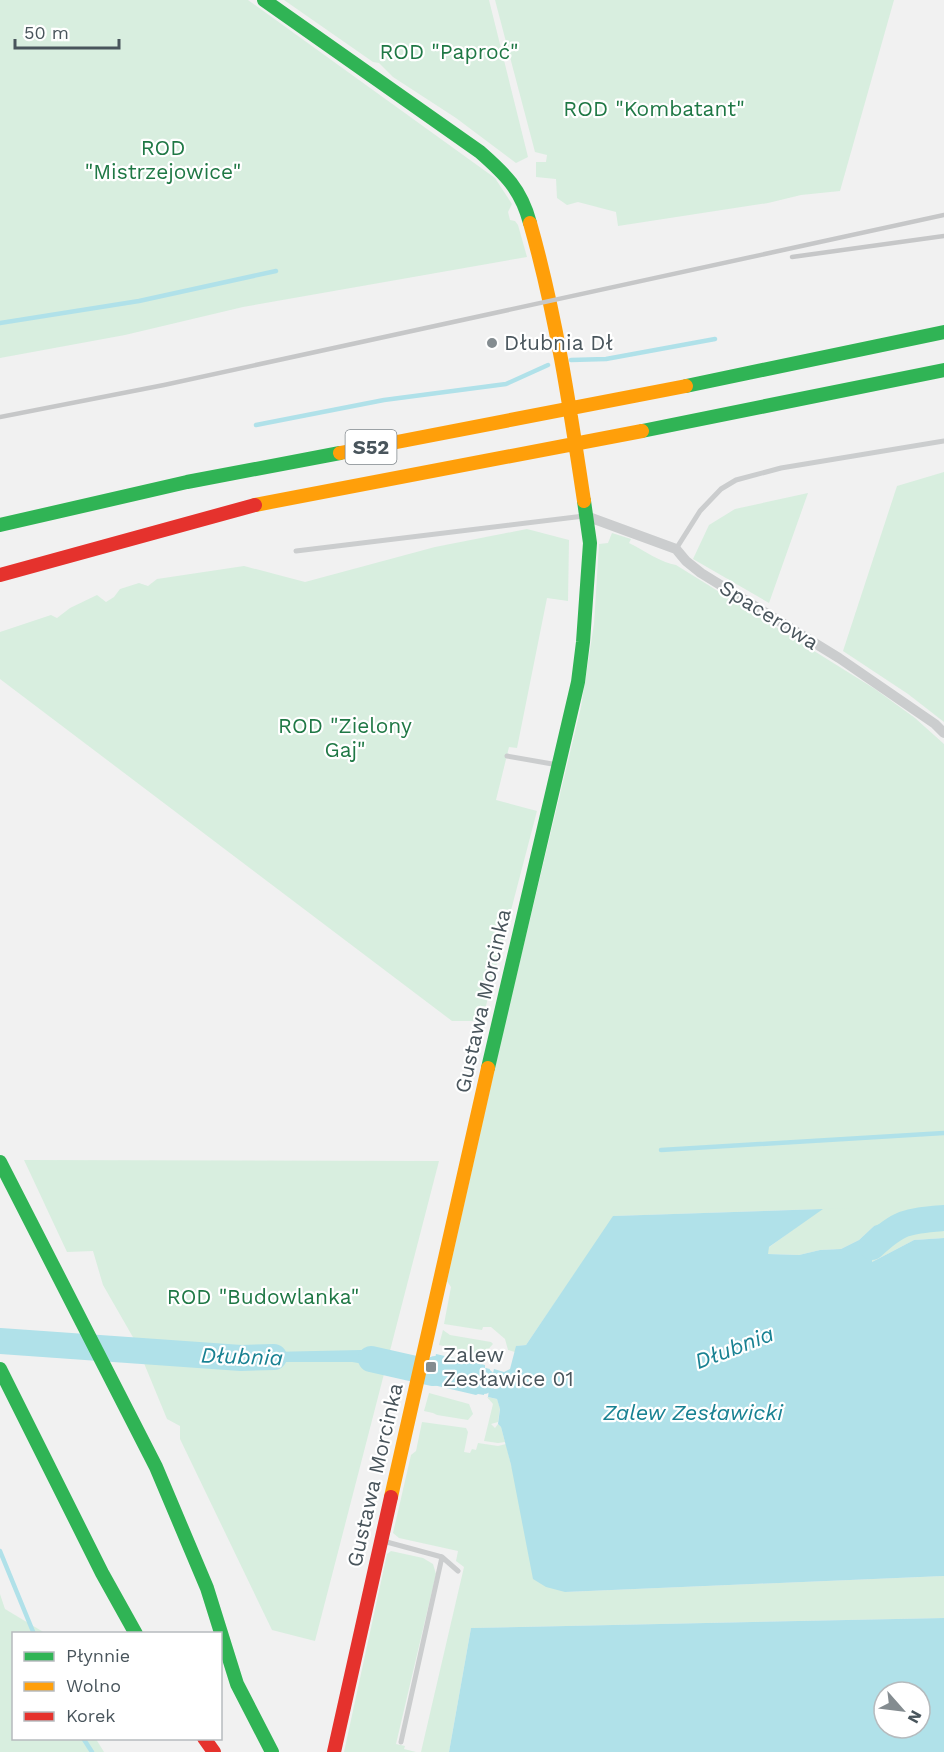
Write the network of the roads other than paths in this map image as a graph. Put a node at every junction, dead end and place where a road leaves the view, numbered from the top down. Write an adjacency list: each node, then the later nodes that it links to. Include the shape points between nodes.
1 (264, 0): 5 (main road, Gustawa Morcinka, via 480,152 498,166 518,193 539,254 569,399)
2 (944, 332): 6 (main road, S52, via 187,482)
3 (944, 370): 9 (main road, S52, via 252,506)
4 (944, 441): 7 (lane, via 781,468 736,480 700,511)
5 (586, 516): 7 (street, Spacerowa); 8 (lane); 12 (main road, Gustawa Morcinka, via 590,543 583,642)
6 (0, 525)
7 (676, 549): 10 (street, Spacerowa, via 701,573 838,658)
8 (296, 551)
9 (0, 575)
10 (944, 733)
11 (507, 756): 12 (lane)
12 (559, 765): 15 (main road, Gustawa Morcinka)
13 (0, 1162): 19 (main road, via 156,1467 207,1588)
14 (0, 1369): 18 (main road)
15 (381, 1540): 16 (lane); 23 (main road, Gustawa Morcinka)
16 (442, 1557): 17 (lane); 21 (lane)
17 (458, 1571)
18 (135, 1632)
19 (221, 1632)
20 (222, 1636): 22 (main road, via 237,1684)
21 (401, 1742)
22 (272, 1752)
23 (334, 1752)

